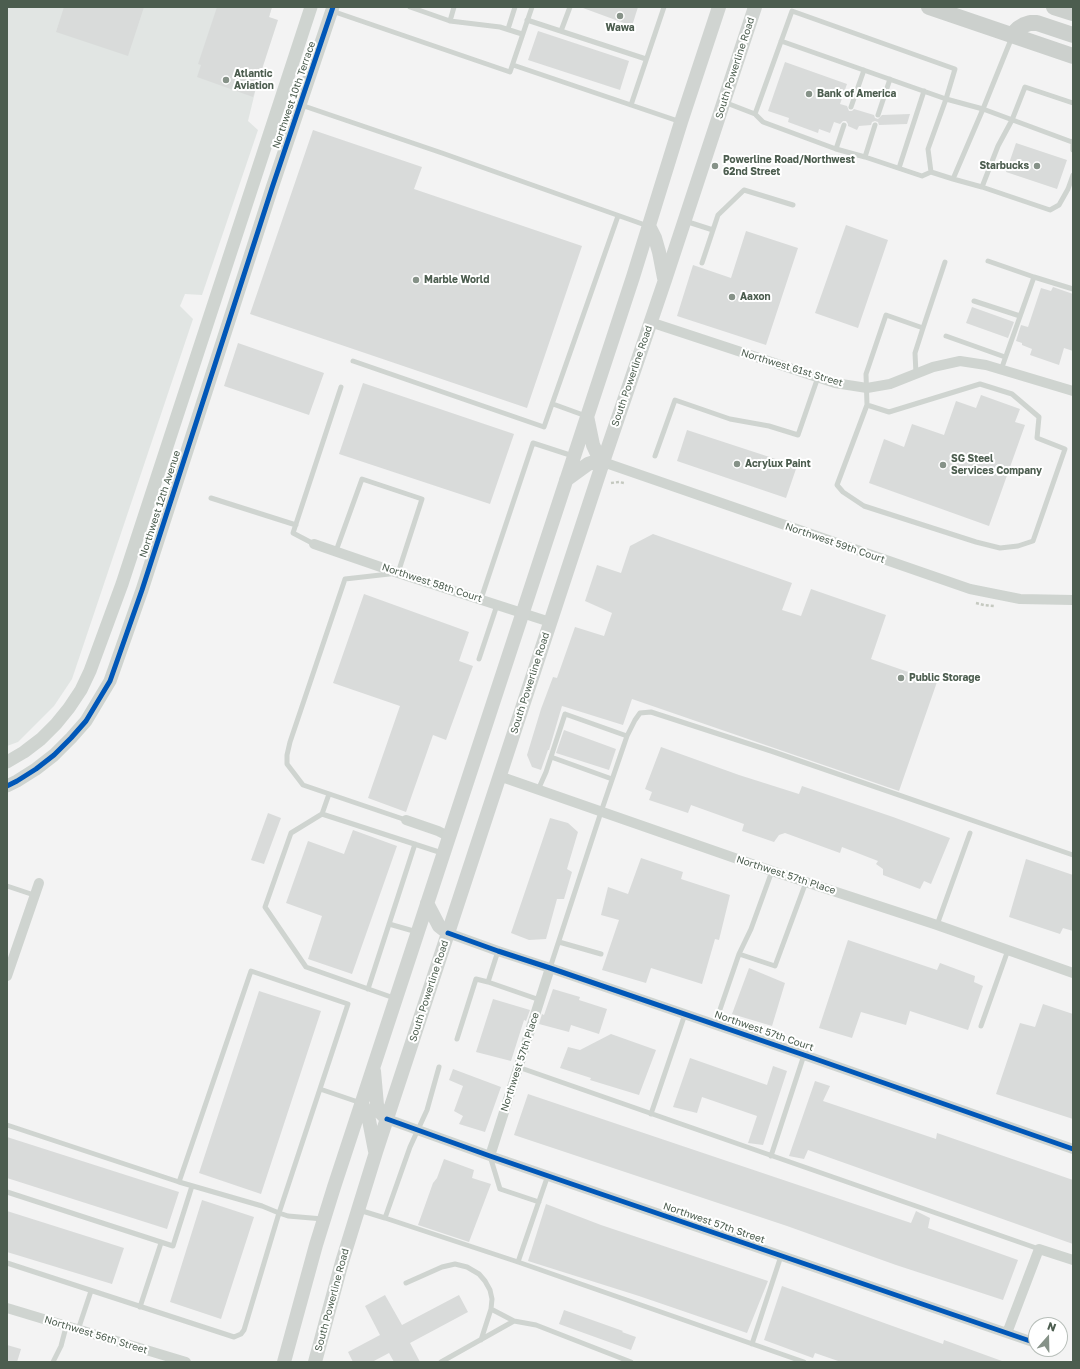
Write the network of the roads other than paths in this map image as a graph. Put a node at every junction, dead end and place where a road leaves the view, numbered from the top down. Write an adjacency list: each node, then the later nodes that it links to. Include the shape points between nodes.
1 (311, 7): 37 (street, Northwest 10th Terrace)
2 (454, 7): 15 (lane)
3 (515, 7): 16 (lane)
4 (532, 7): 14 (lane)
5 (570, 7): 17 (lane)
6 (664, 7): 23 (lane)
7 (718, 7): 40 (main road)
8 (755, 7): 29 (main road, South Powerline Road)
9 (929, 7): 20 (main road)
10 (1054, 7): 13 (main road)
11 (413, 8): 15 (lane)
12 (333, 9): 24 (lane, via 510,72); 31 (street, Northwest 10th Terrace)
13 (1073, 13)
14 (527, 20): 17 (lane); 18 (lane)
15 (450, 21): 16 (lane)
16 (508, 29): 18 (lane)
17 (561, 31): 23 (lane)
18 (522, 34): 24 (lane)
19 (1073, 35): 20 (main road, via 1030,23 1019,28)
20 (1012, 36): 22 (main road); 34 (lane)
21 (781, 42): 25 (lane); 28 (lane, via 792,11 955,69); 35 (lane)
22 (1073, 56)
23 (646, 59): 32 (lane)
24 (513, 65): 32 (lane)
25 (864, 70): 26 (lane); 33 (lane)
26 (890, 79): 27 (lane); 36 (lane)
27 (924, 92): 28 (lane); 47 (lane)
28 (946, 99): 34 (lane); 48 (lane, via 928,149)
29 (724, 102): 35 (lane); 55 (main road, South Powerline Road)
30 (1073, 103): 38 (lane, via 1025,87)
31 (301, 105): 39 (street, Northwest 10th Terrace); 54 (lane)
32 (631, 105): 40 (lane)
33 (851, 108)
34 (983, 110): 38 (lane); 50 (lane)
35 (755, 114): 44 (lane, via 763,122)
36 (878, 115)
37 (275, 116): 39 (street); 57 (street, Northwest 10th Terrace)
38 (1012, 120): 43 (lane); 51 (lane, via 998,146)
39 (295, 122): 52 (street, Northwest 10th Terrace)
40 (681, 122): 56 (main road)
41 (844, 125): 44 (lane)
42 (874, 125): 46 (lane)
43 (1073, 141): 45 (lane)
44 (836, 150): 46 (lane)
45 (1073, 150)
46 (865, 157): 47 (lane)
47 (899, 168): 48 (lane, via 922,176)
48 (931, 172): 50 (lane)
49 (1073, 175): 51 (lane, via 1059,205 1050,210)
50 (953, 179): 51 (lane)
51 (982, 187)
52 (272, 188): 91 (street, Northwest 12th Avenue)
53 (793, 205): 58 (lane, via 744,190 718,215)
54 (618, 216): 56 (lane); 78 (lane)
55 (684, 221): 58 (lane); 63 (main road, South Powerline Road)
56 (648, 226): 63 (main road, via 655,238); 80 (main road)
57 (238, 228): 90 (street, Northwest 12th Avenue)
58 (713, 230): 61 (lane)
59 (988, 261): 62 (lane)
60 (945, 262): 68 (lane)
61 (702, 263)
62 (1034, 277): 64 (lane); 66 (lane)
63 (665, 280): 67 (main road, South Powerline Road)
64 (1073, 289)
65 (974, 300): 66 (lane)
66 (1020, 316): 70 (lane)
67 (650, 322): 74 (street, Northwest 61st Street); 83 (main road, South Powerline Road)
68 (923, 328): 73 (lane, via 915,353); 76 (lane, via 886,315 866,374)
69 (946, 336): 70 (lane)
70 (1005, 357): 72 (lane)
71 (353, 361): 78 (lane, via 544,427)
72 (1001, 370): 73 (street, Northwest 61st Street, via 960,361); 77 (street, Northwest 61st Street)
73 (916, 374): 76 (street, Northwest 61st Street, via 890,384)
74 (818, 377): 76 (street, Northwest 61st Street, via 835,383); 82 (lane, via 798,435 769,426 730,419 675,400)
75 (341, 387): 86 (lane)
76 (867, 388): 79 (lane)
77 (1073, 391)
78 (553, 404): 80 (lane)
79 (867, 405): 79 (lane, via 837,485 843,492 864,506 976,542 1000,548 1033,541 1065,449 1037,438 1039,417 1012,394 980,384 889,412)
80 (585, 421): 81 (main road); 83 (main road, via 593,445)
81 (573, 456): 84 (main road); 92 (lane, via 533,443)
82 (655, 456)
83 (603, 462): 84 (main road, via 588,464); 93 (street, Northwest 59th Court, via 970,589 1020,599); 96 (main road, South Powerline Road)
84 (566, 480): 95 (main road)
85 (211, 498): 86 (lane)
86 (296, 525): 87 (lane, via 293,533)
87 (314, 544): 88 (street, Northwest 58th Court)
88 (336, 551): 89 (street, Northwest 58th Court); 89 (lane, via 362,479 422,499)
89 (398, 573): 92 (street, Northwest 58th Court); 105 (lane, via 345,579 290,742 287,764 303,785)
90 (122, 584): 91 (street); 100 (street, Northwest 12th Avenue, via 96,657 81,690 56,724 41,739)
91 (142, 590): 103 (street, Northwest 12th Avenue, via 110,682 86,721 54,755)
92 (481, 599): 94 (street, Northwest 58th Court)
93 (1073, 600)
94 (497, 604): 95 (street, Northwest 58th Court); 97 (lane)
95 (522, 612): 96 (street, Northwest 58th Court); 110 (main road)
96 (550, 622): 101 (main road, South Powerline Road)
97 (479, 659)
98 (628, 736): 99 (lane, via 565,714); 102 (lane); 113 (lane, via 640,713 651,712)
99 (551, 757): 102 (lane); 104 (lane)
100 (7, 762)
101 (499, 776): 104 (street, Northwest 57th Place); 123 (main road, South Powerline Road)
102 (612, 779): 106 (lane)
103 (7, 786)
104 (538, 790): 106 (street, Northwest 57th Place)
105 (328, 794): 107 (lane); 108 (lane)
106 (601, 812): 114 (street, Northwest 57th Place); 124 (lane)
107 (322, 814): 111 (lane); 133 (lane, via 291,833 265,907 306,967)
108 (406, 820): 110 (street)
109 (970, 833): 121 (lane)
110 (448, 836): 112 (main road)
111 (415, 844): 112 (lane); 120 (lane)
112 (443, 853): 119 (main road)
113 (1073, 855)
114 (772, 871): 115 (street, Northwest 57th Place); 128 (lane)
115 (806, 882): 121 (street, Northwest 57th Place); 128 (lane, via 775,966)
116 (38, 883): 118 (street)
117 (7, 886): 118 (lane)
118 (34, 895): 131 (street)
119 (427, 903): 122 (main road); 123 (main road, via 439,926)
120 (389, 924): 122 (lane); 133 (lane)
121 (937, 925): 125 (street, Northwest 57th Place)
122 (417, 932): 134 (main road)
123 (448, 933): 126 (street, Northwest 57th Court); 147 (main road, South Powerline Road)
124 (559, 942): 127 (lane); 129 (lane)
125 (1008, 950): 130 (street, Northwest 57th Place); 138 (lane)
126 (498, 952): 129 (street, Northwest 57th Court); 132 (lane)
127 (601, 954)
128 (739, 954): 137 (lane)
129 (550, 968): 135 (street, Northwest 57th Place); 136 (street, Northwest 57th Court)
130 (1073, 973)
131 (7, 976)
132 (488, 982): 135 (lane); 139 (lane, via 476,979)
133 (368, 989): 134 (lane)
134 (395, 998): 141 (main road)
135 (540, 1000): 143 (street, Northwest 57th Place)
136 (684, 1014): 137 (street, Northwest 57th Court); 146 (lane)
137 (715, 1024): 140 (street, Northwest 57th Court)
138 (981, 1026)
139 (457, 1039)
140 (804, 1055): 150 (street, Northwest 57th Court); 153 (lane)
141 (373, 1064): 145 (main road); 147 (main road, via 377,1105)
142 (439, 1067): 149 (lane, via 427,1110)
143 (518, 1067): 146 (lane); 152 (street, Northwest 57th Place)
144 (320, 1089): 145 (lane); 155 (lane, via 348,1004 251,971); 160 (lane)
145 (361, 1103): 151 (main road, via 368,1115); 162 (main road)
146 (650, 1114): 153 (lane)
147 (386, 1118): 149 (street, Northwest 57th Street); 151 (main road, South Powerline Road)
148 (7, 1125): 155 (lane)
149 (418, 1130): 152 (street, Northwest 57th Street); 161 (lane)
150 (1073, 1149)
151 (376, 1152): 159 (main road, South Powerline Road)
152 (490, 1156): 154 (street, Northwest 57th Street); 158 (lane, via 500,1188)
153 (771, 1156): 164 (lane)
154 (548, 1176): 158 (lane); 165 (street, Northwest 57th Street)
155 (179, 1182): 156 (lane)
156 (192, 1186): 160 (lane); 163 (lane, via 173,1246)
157 (7, 1192): 163 (lane)
158 (539, 1202): 167 (lane)
159 (358, 1209): 161 (lane); 184 (main road, South Powerline Road)
160 (279, 1213): 162 (lane); 171 (lane, via 241,1334 234,1337)
161 (385, 1218): 167 (lane)
162 (324, 1219): 183 (main road)
163 (161, 1243): 171 (lane)
164 (1039, 1249): 166 (street); 177 (street)
165 (782, 1256): 177 (street, Northwest 57th Street); 180 (lane)
166 (1073, 1260)
167 (518, 1262): 180 (lane)
168 (7, 1263): 170 (lane)
169 (406, 1283): 173 (lane, via 442,1267 455,1264 467,1267 485,1281 490,1290)
170 (91, 1291): 171 (lane); 176 (lane)
171 (140, 1307)
172 (7, 1308): 175 (street, Northwest 56th Street)
173 (492, 1309): 174 (lane); 178 (lane)
174 (514, 1321): 178 (lane); 186 (lane, via 536,1325)
175 (66, 1327): 176 (street, Northwest 56th Street); 181 (lane)
176 (78, 1330): 182 (street, Northwest 56th Street)
177 (1007, 1333): 179 (street, Northwest 57th Street)
178 (482, 1340): 185 (lane)
179 (1028, 1340)
180 (752, 1344): 187 (lane)
181 (53, 1362)
182 (186, 1362)
183 (284, 1362)
184 (315, 1362)
185 (440, 1362)
186 (631, 1362)
187 (804, 1362)

